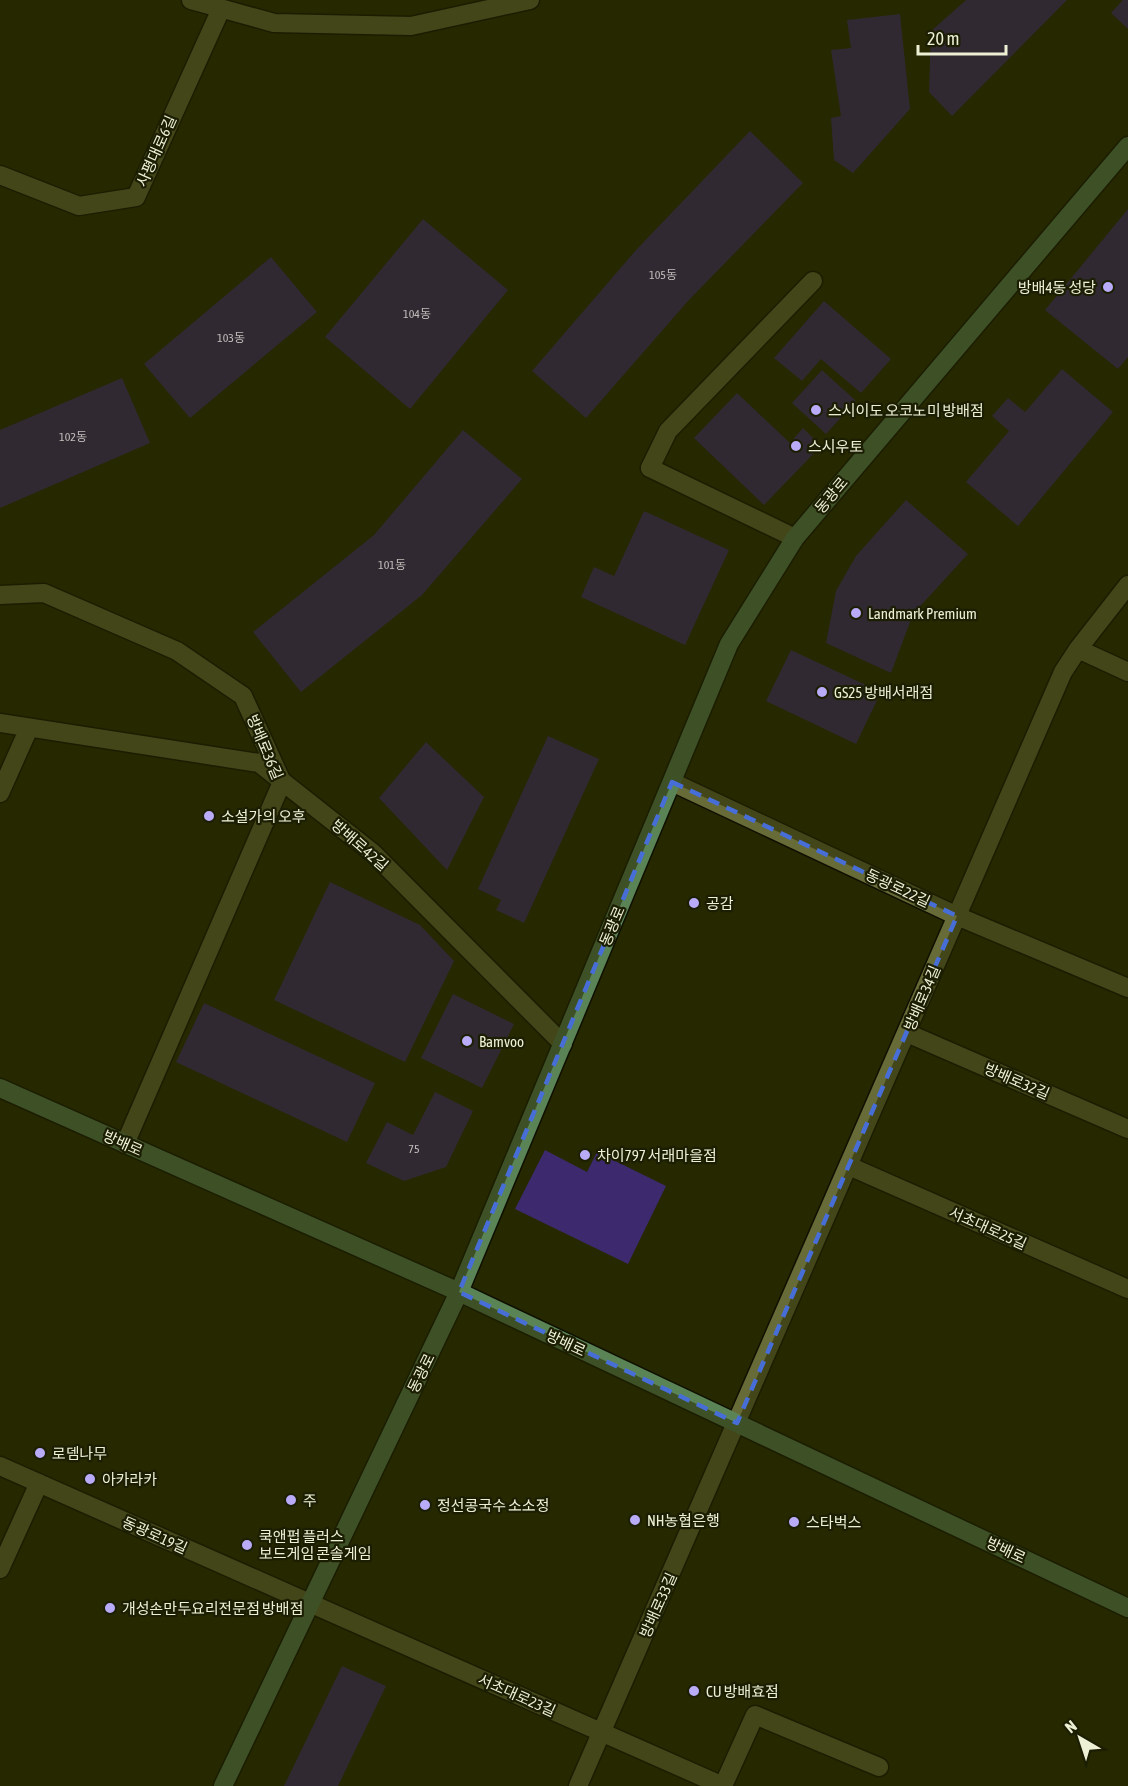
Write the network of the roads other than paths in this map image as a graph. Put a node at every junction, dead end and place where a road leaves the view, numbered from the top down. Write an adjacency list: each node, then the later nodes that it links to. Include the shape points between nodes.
1 (190, 0): 3 (street)
2 (530, 0): 3 (street, via 411,26 274,23)
3 (221, 9): 5 (street, 사평대로6길, via 136,197 79,206)
4 (1128, 146): 7 (street, 동광로)
5 (0, 175)
6 (813, 281): 7 (street, via 668,431 650,468)
7 (795, 538): 15 (street, 동광로, via 729,644)
8 (1128, 585): 10 (street, 방배로34길)
9 (0, 595): 14 (street, 방배로36길, via 44,593 177,651 243,696)
10 (1078, 649): 11 (street); 17 (street, 방배로34길, via 1063,672)
11 (1128, 672)
12 (0, 723): 13 (street, 방배로42길)
13 (29, 728): 14 (street, 방배로42길, via 259,763); 16 (street)
14 (282, 782): 20 (street, 방배로42길, via 373,853); 23 (street, 방배로36길)
15 (672, 782): 17 (street, 동광로22길); 20 (street, 동광로)
16 (0, 793)
17 (957, 916): 18 (street, 동광로22길); 19 (street, 방배로34길)
18 (1128, 988)
19 (907, 1033): 22 (street, 방배로32길); 24 (street, 방배로34길)
20 (563, 1044): 26 (street, 동광로)
21 (0, 1088): 23 (street, 방배로)
22 (1128, 1129)
23 (125, 1144): 26 (street, 방배로)
24 (849, 1166): 25 (street, 서초대로25길); 27 (street, 방배로34길)
25 (1128, 1289)
26 (459, 1292): 27 (street, 방배로); 31 (street, 동광로)
27 (737, 1423): 32 (street, 방배로); 33 (street, 방배로33길)
28 (0, 1466): 29 (street, 동광로19길)
29 (39, 1484): 30 (street); 31 (street, 동광로19길)
30 (0, 1569)
31 (310, 1604): 33 (street, 서초대로23길); 35 (street, 동광로)
32 (1128, 1608)
33 (602, 1732): 36 (street, 방배로33길); 37 (street, 서초대로23길)
34 (879, 1767): 37 (street, 서초대로23길, via 755,1716)
35 (223, 1786)
36 (578, 1786)
37 (723, 1786)

